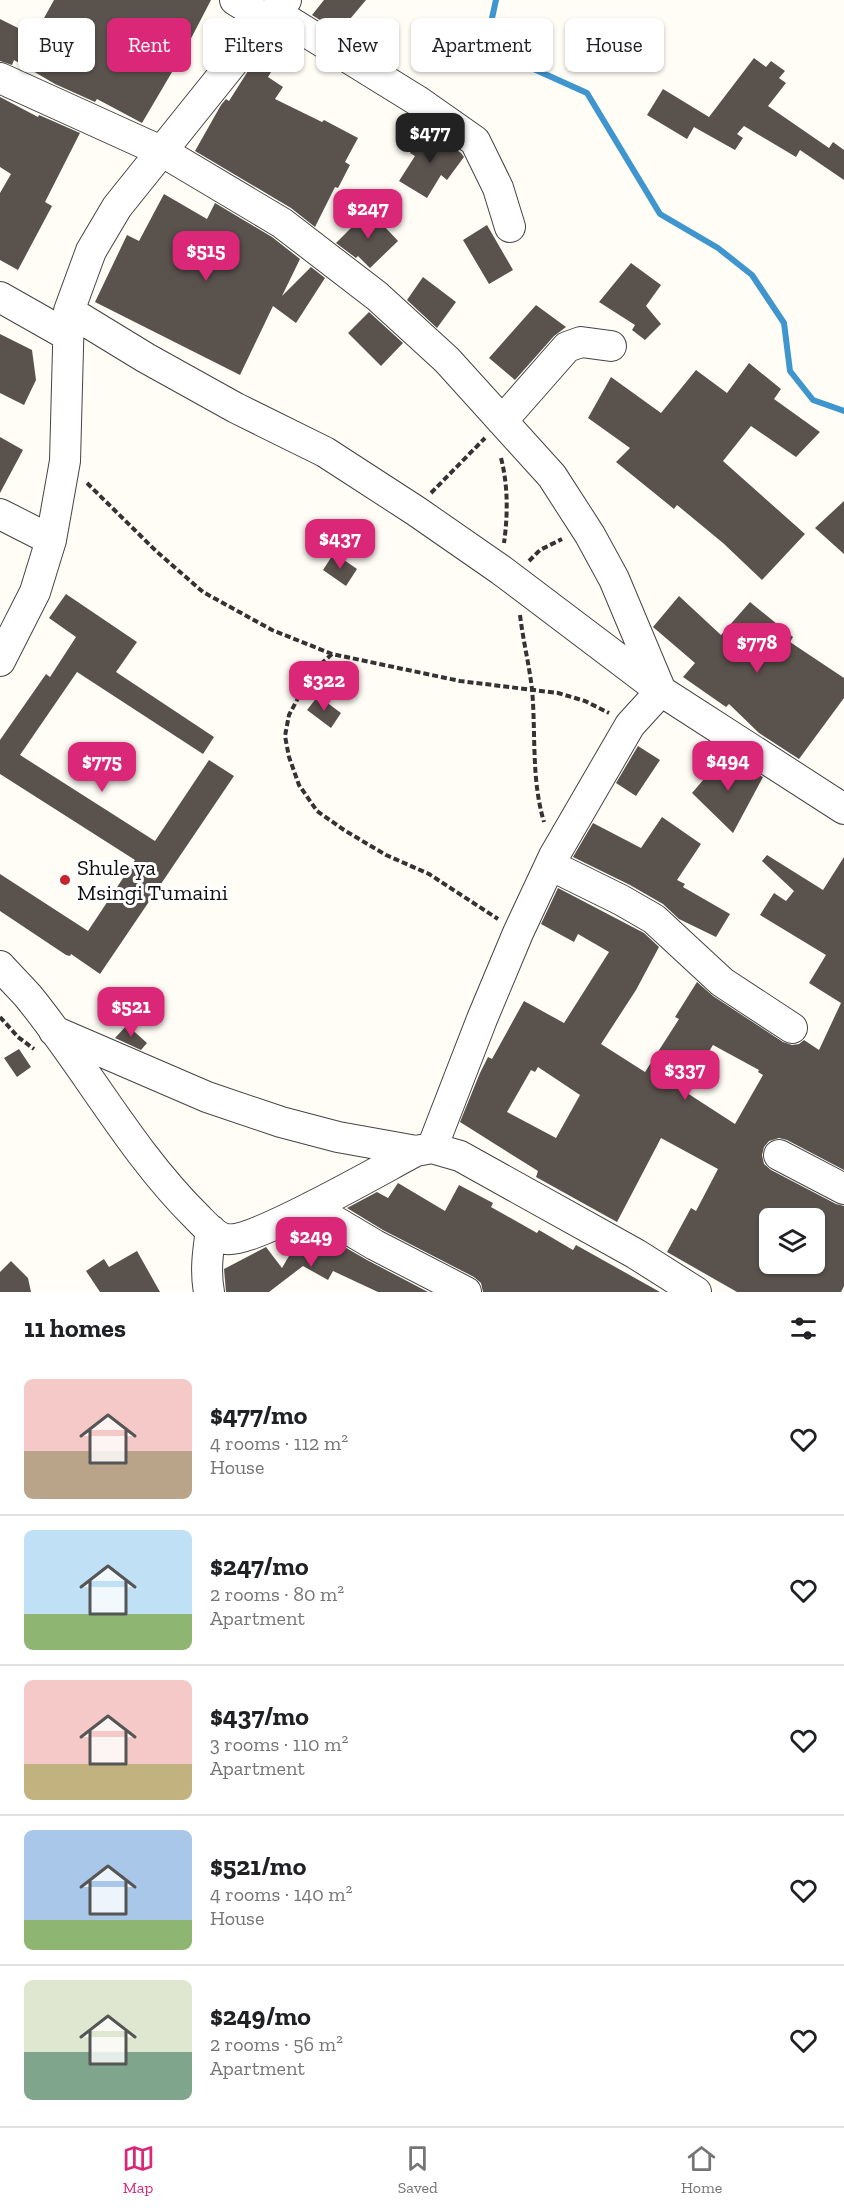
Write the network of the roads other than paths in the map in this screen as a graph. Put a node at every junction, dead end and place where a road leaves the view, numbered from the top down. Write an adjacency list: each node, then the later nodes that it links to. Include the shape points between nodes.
1 (235, 0): 2 (street)
2 (276, 11): 4 (street); 5 (street, via 475,141 498,188)
3 (0, 78): 4 (street)
4 (163, 152): 7 (street, via 117,207 91,251); 9 (street, via 282,223 377,296 447,360)
5 (510, 227)
6 (0, 297): 7 (street)
7 (68, 323): 11 (street, via 64,461); 13 (street, via 146,358 325,453 416,511)
8 (611, 346): 9 (street, via 581,342 567,347)
9 (498, 426): 13 (street, via 552,476 590,535 614,579)
10 (0, 514): 11 (street)
11 (51, 540): 12 (street, via 35,592)
12 (0, 661)
13 (662, 691): 14 (street); 15 (street, via 630,725)
14 (839, 797)
15 (552, 860): 17 (street, via 654,919 722,982); 19 (street)
16 (0, 966): 18 (street)
17 (792, 1029)
18 (54, 1031): 19 (street, via 207,1097 281,1122 338,1137); 23 (street, via 176,1196)
19 (424, 1150): 22 (street); 26 (street, via 460,1156)
20 (779, 1155): 21 (street)
21 (844, 1189)
22 (311, 1207): 23 (street, via 247,1237 226,1239); 25 (street)
23 (211, 1230): 24 (street, via 207,1256)
24 (209, 1292)
25 (466, 1292)
26 (696, 1292)

